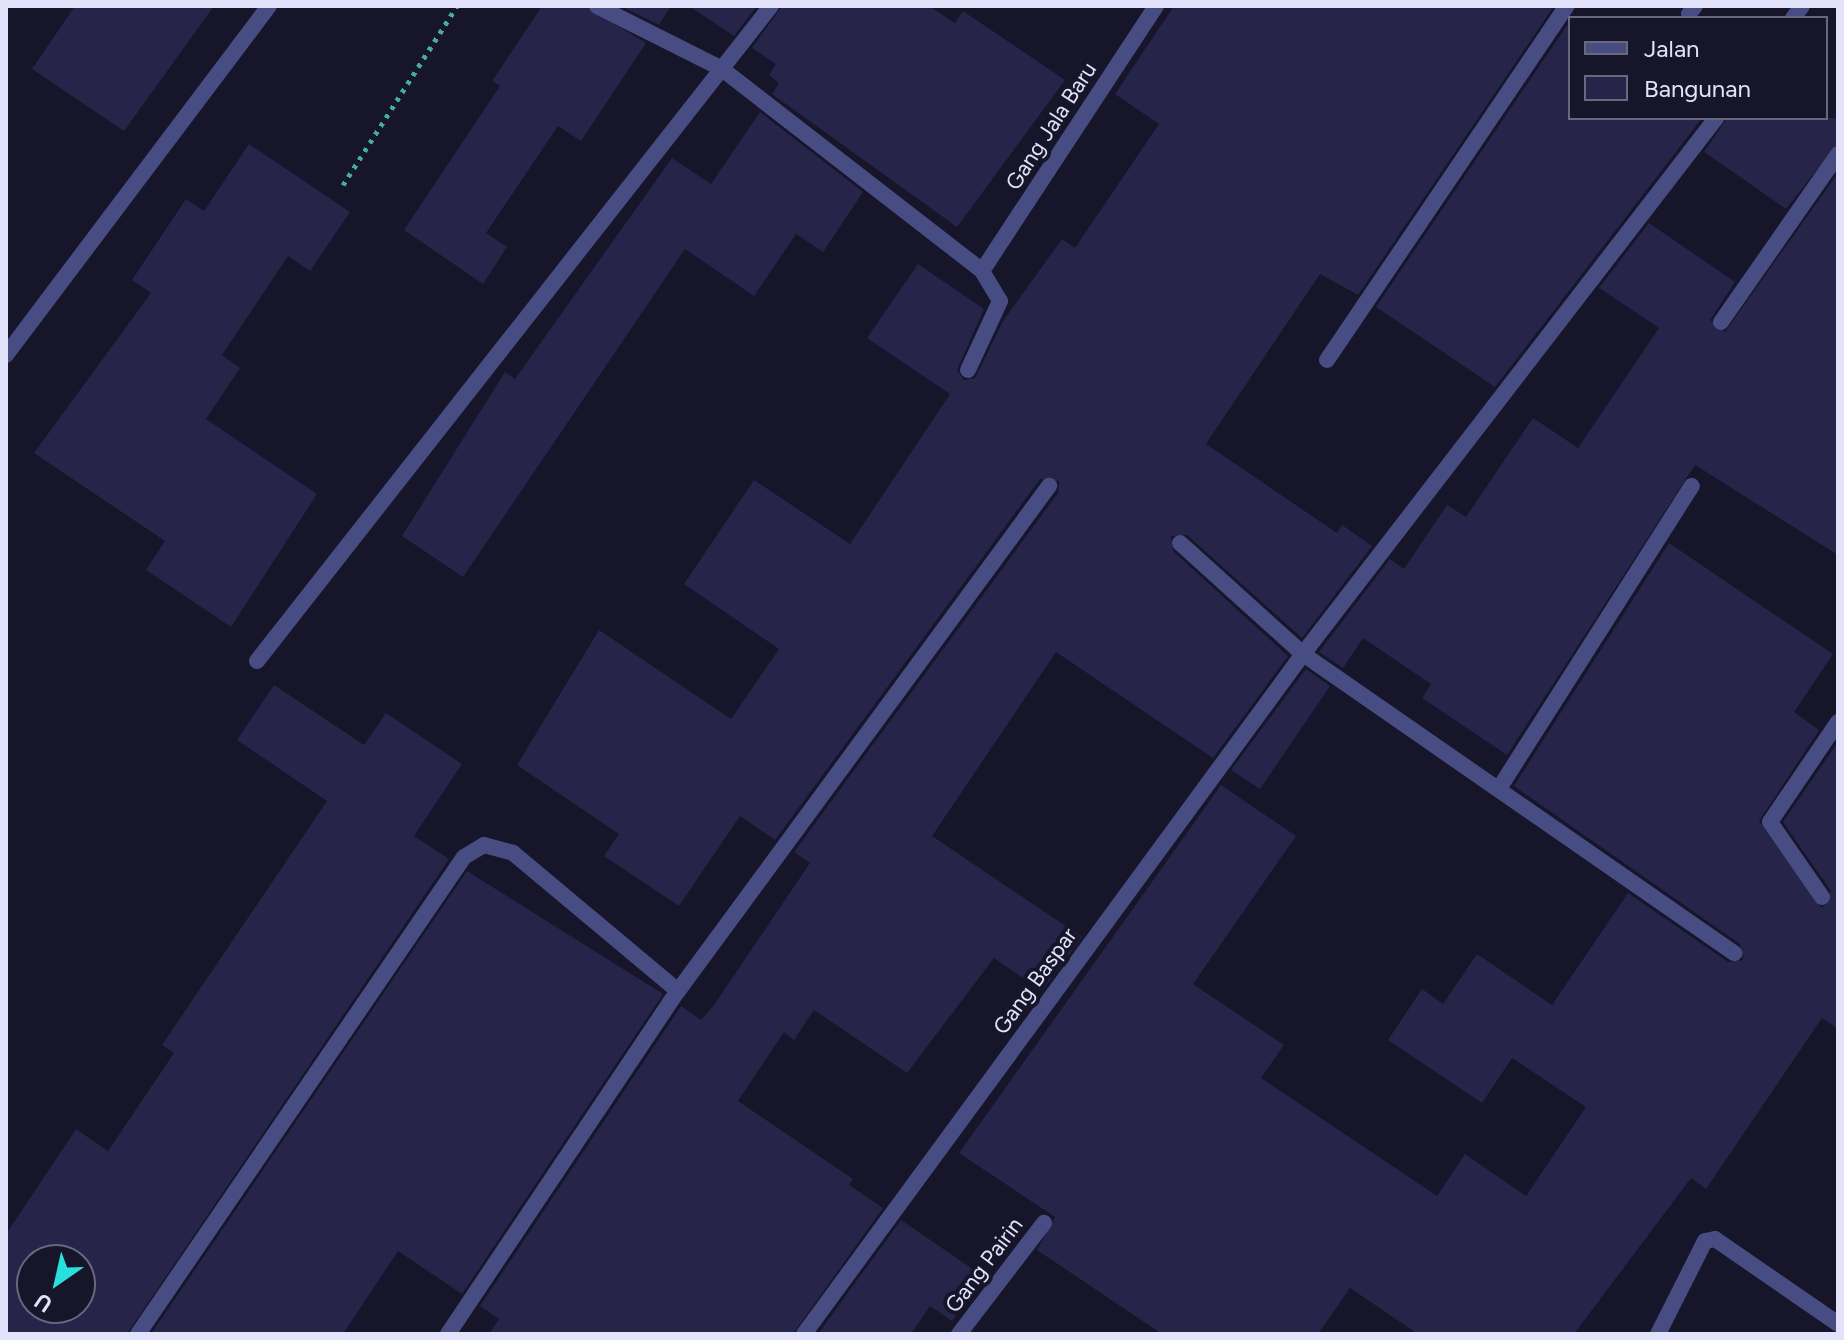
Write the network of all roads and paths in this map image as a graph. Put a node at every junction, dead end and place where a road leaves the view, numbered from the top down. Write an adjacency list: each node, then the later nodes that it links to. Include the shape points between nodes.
1 (269, 6): 13 (street)
2 (457, 6): 10 (path)
3 (597, 6): 7 (street)
4 (771, 6): 7 (street)
5 (1156, 6): 11 (street, Gang Jala Baru)
6 (1567, 6): 14 (street)
7 (722, 69): 11 (street); 20 (street)
8 (1714, 120): 19 (street, Gang Baspar)
9 (1838, 154): 12 (street)
10 (343, 185)
11 (982, 271): 15 (street, via 1000,301)
12 (1721, 322)
13 (6, 355)
14 (1327, 360)
15 (968, 370)
16 (1049, 486): 25 (street)
17 (1692, 486): 22 (street)
18 (1180, 543): 19 (street)
19 (1303, 654): 22 (street); 30 (street, Gang Baspar)
20 (257, 661)
21 (1838, 722): 23 (street, via 1770,822)
22 (1500, 787): 24 (street)
23 (1822, 897)
24 (1734, 953)
25 (678, 991): 28 (street, via 513,853 484,845 464,857); 29 (street)
26 (1044, 1223): 31 (street, Gang Pairin)
27 (1838, 1324): 32 (street, via 1715,1239 1705,1241)
28 (138, 1334)
29 (448, 1334)
30 (804, 1334)
31 (959, 1334)
32 (1658, 1334)

